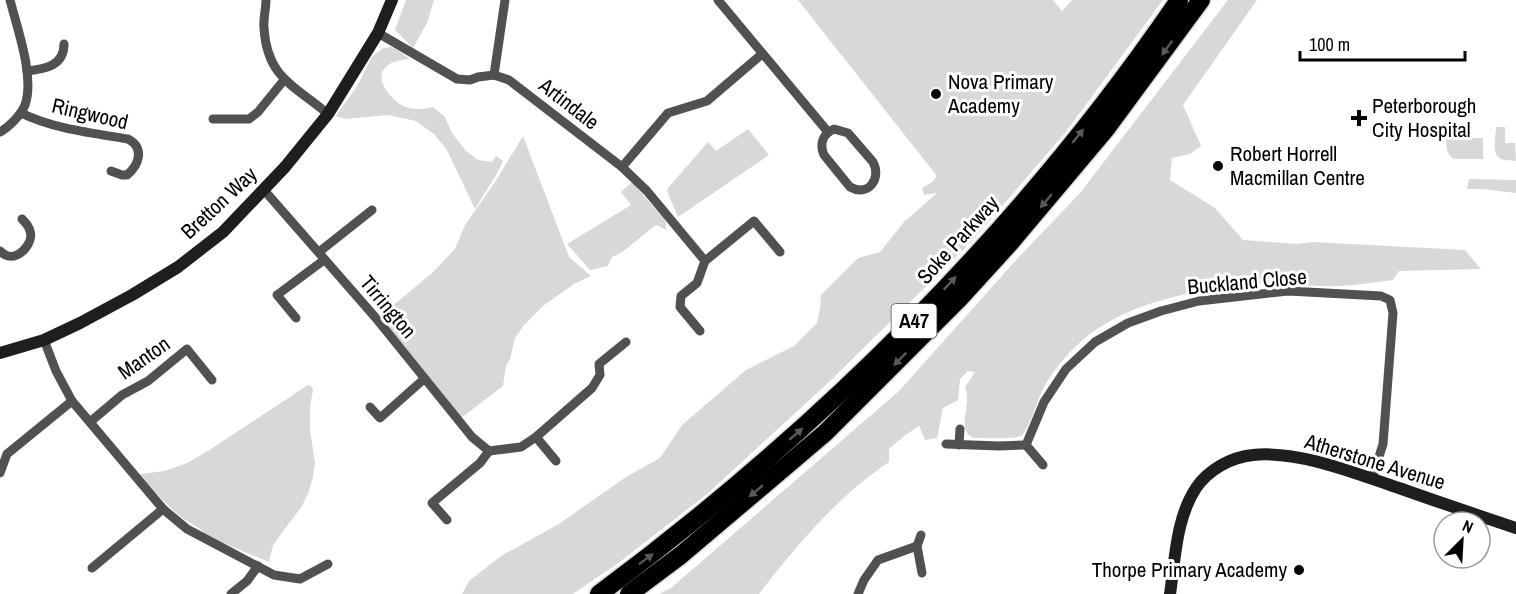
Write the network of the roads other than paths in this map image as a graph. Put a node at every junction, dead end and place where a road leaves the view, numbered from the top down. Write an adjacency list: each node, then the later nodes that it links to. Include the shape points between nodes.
1 (10, 0): 11 (street, Ringwood)
2 (266, 0): 13 (street, via 267,49)
3 (392, 0): 8 (street, Bretton Way)
4 (505, 0): 12 (street)
5 (718, 0): 10 (street)
6 (1179, 0): 58 (highway, Soke Parkway / A47, one-way to 6, via 663,547 760,466 909,326 1053,167)
7 (1201, 0): 59 (highway, Soke Parkway / A47, one-way to 59, via 1106,129 952,307 825,433)
8 (378, 33): 12 (street, via 457,79); 15 (street, Bretton Way)
9 (64, 44): 11 (street, Ringwood, via 64,53 53,65)
10 (762, 54): 18 (street); 19 (street, via 706,101 668,114)
11 (27, 71): 14 (street, Ringwood, via 26,103)
12 (494, 75): 19 (street, Artindale, via 509,80)
13 (284, 80): 15 (street); 16 (street, via 249,118)
14 (21, 113): 17 (street, Ringwood); 20 (street, Ringwood, via 52,125 135,143 139,154 133,170 127,176)
15 (328, 114): 21 (street, Bretton Way)
16 (213, 119)
17 (0, 132)
18 (828, 132): 18 (street, via 834,129 848,133 873,162 876,174 869,187 850,187 824,155 823,137)
19 (622, 167): 27 (street, Artindale)
20 (111, 171)
21 (264, 190): 26 (street, Tirrington); 30 (street, Bretton Way, via 223,232 177,267)
22 (372, 210): 26 (street)
23 (22, 219): 24 (street, via 31,232 28,246 12,257)
24 (0, 251)
25 (780, 252): 27 (street, via 754,221)
26 (321, 256): 28 (street, via 277,295); 33 (street, Tirrington)
27 (705, 261): 29 (street, via 697,283 681,296 680,307)
28 (296, 318)
29 (700, 331)
30 (44, 340): 32 (street, Bretton Way); 35 (street)
31 (626, 342): 39 (street, via 599,364 600,375 592,388)
32 (0, 354)
33 (424, 379): 36 (street, via 380,418); 43 (street, Tirrington, via 472,437)
34 (212, 380): 37 (street, Manton, via 187,349 148,381 122,394)
35 (72, 401): 37 (street); 46 (street, via 7,454)
36 (370, 407)
37 (90, 422): 48 (street)
38 (960, 429): 41 (street)
39 (536, 437): 43 (street, via 521,447); 44 (street)
40 (946, 444): 41 (street)
41 (959, 445): 42 (street)
42 (1026, 445): 45 (street); 47 (street, Buckland Close, via 1044,402 1066,369 1095,342 1128,323 1199,301 1288,291 1381,296 1390,300 1393,313 1383,444)
43 (489, 451): 49 (street, via 432,503)
44 (556, 461)
45 (1043, 465)
46 (0, 473)
47 (1372, 479): 50 (street, Atherstone Avenue); 61 (street, Atherstone Avenue, via 1293,457 1267,454 1251,455 1219,467 1202,481 1186,509)
48 (163, 510): 54 (street, via 187,529); 55 (street)
49 (447, 520)
50 (1516, 528)
51 (921, 535): 52 (street)
52 (916, 546): 56 (street); 60 (street, via 878,560)
53 (328, 564): 54 (street, via 300,579)
54 (258, 567): 57 (street)
55 (92, 568)
56 (922, 573)
57 (231, 594)
58 (599, 594)
59 (629, 594)
60 (858, 594)
61 (1170, 594)

